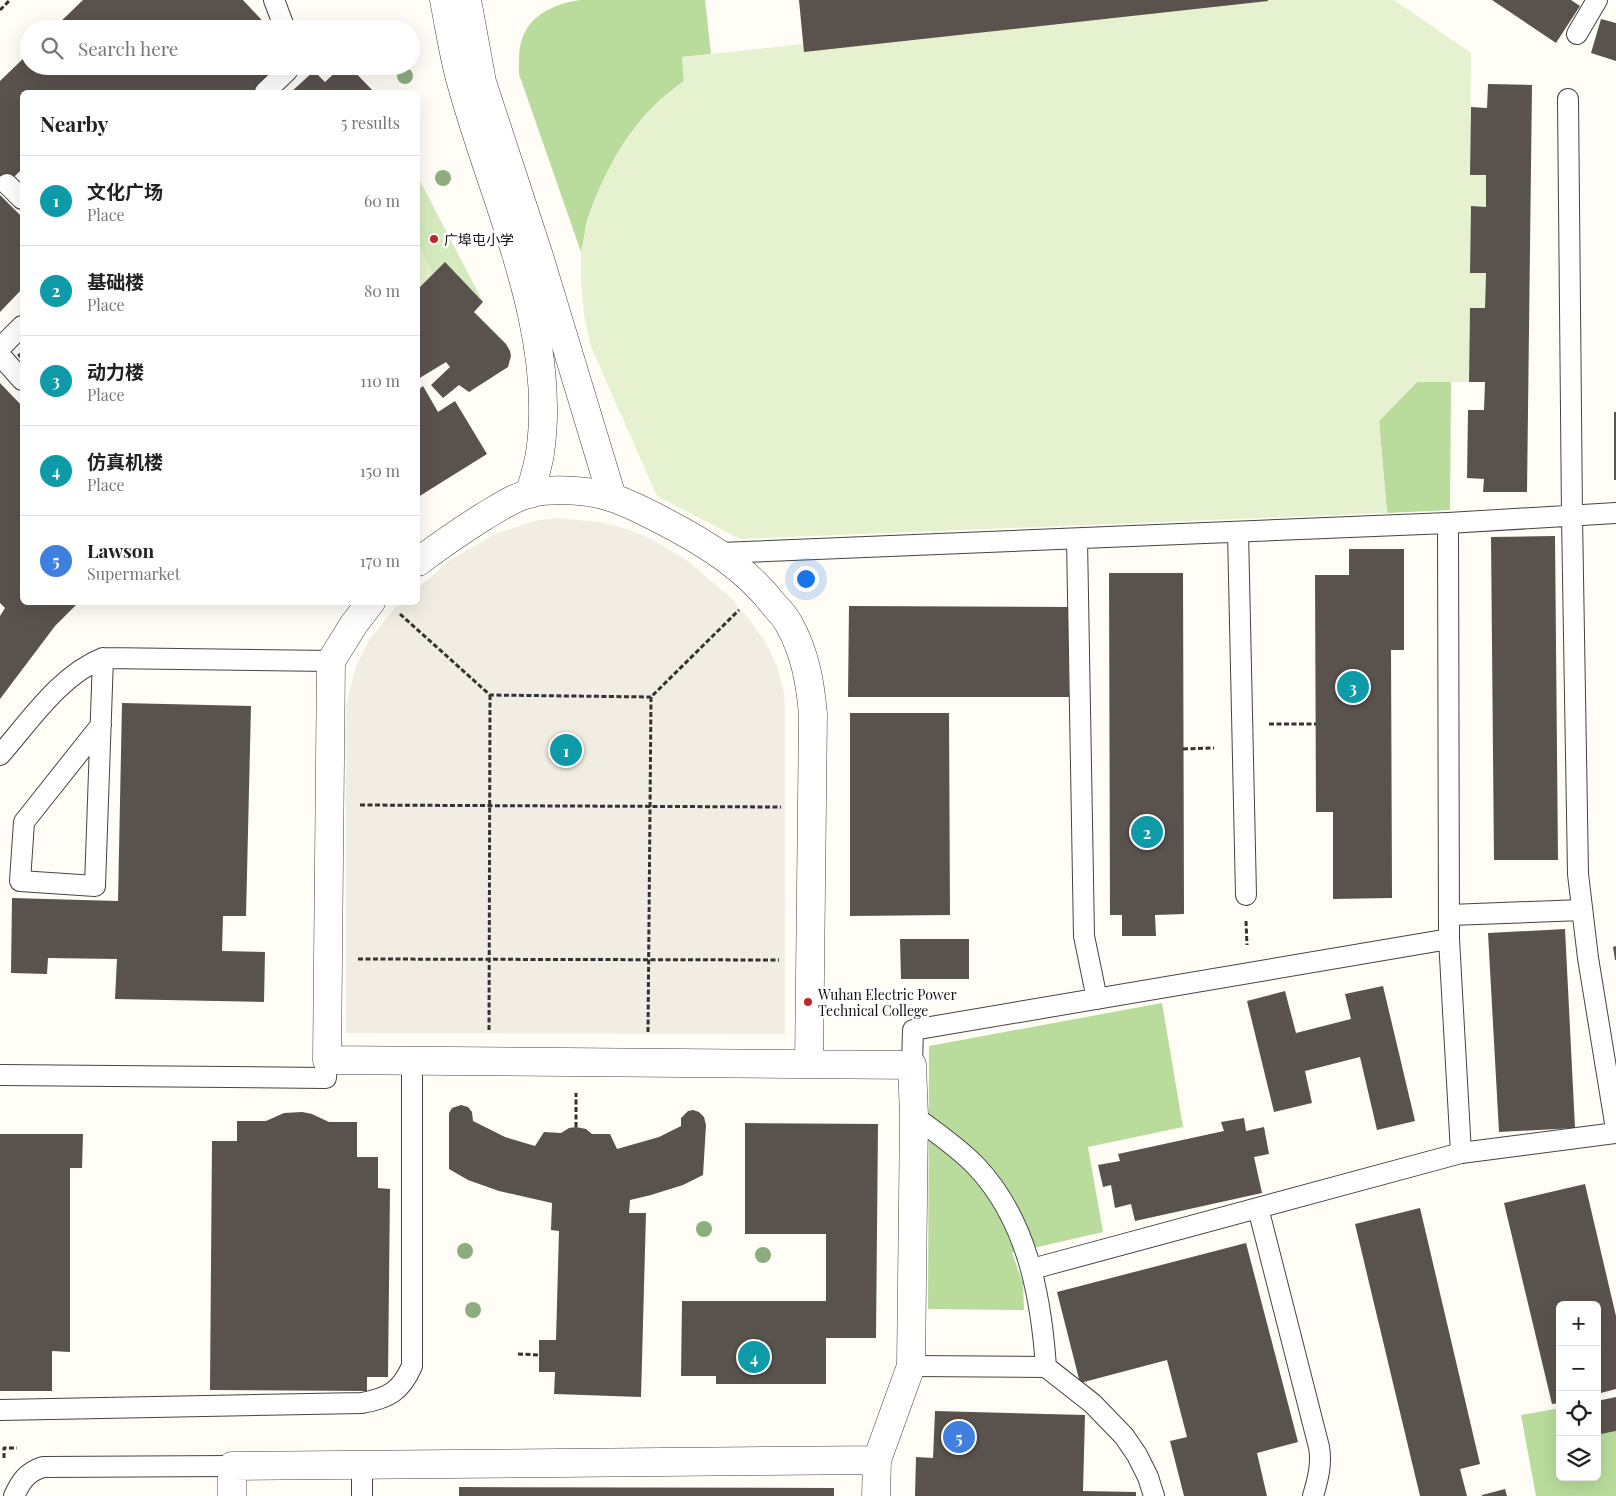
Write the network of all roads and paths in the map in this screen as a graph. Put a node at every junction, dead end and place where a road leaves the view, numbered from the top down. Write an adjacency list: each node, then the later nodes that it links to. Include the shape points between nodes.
1 (10, 0): 6 (path)
2 (274, 0): 7 (lane)
3 (444, 0): 18 (street, via 462,89 524,280 542,368 540,454)
4 (468, 0): 19 (street, via 482,82)
5 (1597, 0): 8 (lane)
6 (0, 10)
7 (282, 20)
8 (1577, 34)
9 (283, 75): 10 (lane)
10 (267, 90)
11 (1568, 99): 21 (lane)
12 (7, 184): 13 (lane)
13 (20, 197)
14 (20, 328): 15 (lane)
15 (0, 348)
16 (0, 356): 17 (lane)
17 (20, 378)
18 (530, 494): 19 (street, via 591,492); 26 (street, via 502,505)
19 (612, 497): 25 (street, via 647,512)
20 (1616, 513): 21 (lane)
21 (1572, 516): 22 (lane); 42 (lane, via 1578,874)
22 (1448, 523): 23 (lane); 43 (lane)
23 (1238, 532): 24 (lane); 33 (lane)
24 (1077, 539): 25 (lane); 50 (lane, via 1084,936)
25 (720, 553): 27 (street)
26 (420, 561)
27 (761, 588): 32 (path); 40 (street, via 788,622 806,662 811,685)
28 (383, 606): 30 (street, via 354,624); 31 (path)
29 (103, 658): 30 (lane); 35 (lane); 36 (lane, via 72,675)
30 (330, 661): 37 (street)
31 (490, 695): 32 (path); 38 (path)
32 (651, 697): 39 (path)
33 (1242, 724): 34 (path); 41 (lane)
34 (1316, 724)
35 (101, 725): 35 (lane, via 95,886 20,882 24,822)
36 (0, 755)
37 (329, 805): 38 (path); 45 (street)
38 (490, 805): 39 (path); 46 (path)
39 (650, 806): 40 (path); 48 (path)
40 (812, 807): 47 (street)
41 (1246, 895): 49 (path)
42 (1582, 910): 43 (lane); 59 (lane)
43 (1450, 915): 44 (lane)
44 (1450, 939): 49 (lane); 60 (lane)
45 (328, 959): 46 (path); 51 (street)
46 (490, 959): 48 (path); 53 (path)
47 (810, 959): 48 (path); 55 (street)
48 (649, 960): 54 (path)
49 (1247, 973): 50 (lane)
50 (1097, 999): 56 (lane, via 912,1030)
51 (327, 1060): 52 (street); 57 (lane, via 326,1078)
52 (412, 1060): 53 (street); 67 (lane, via 412,1366 396,1390 379,1400 362,1403)
53 (490, 1061): 54 (street)
54 (648, 1062): 55 (street)
55 (808, 1064): 56 (street)
56 (912, 1065): 58 (street)
57 (0, 1075)
58 (914, 1116): 62 (lane, via 975,1165 986,1178 1007,1210); 65 (street)
59 (1616, 1131): 60 (lane)
60 (1461, 1153): 61 (lane)
61 (1258, 1208): 62 (lane); 76 (lane, via 1319,1447 1319,1474)
62 (1032, 1269): 66 (lane)
63 (518, 1354): 64 (path)
64 (539, 1354)
65 (911, 1366): 66 (lane); 68 (street)
66 (1046, 1367): 75 (lane, via 1092,1403 1124,1436 1137,1455)
67 (0, 1410)
68 (877, 1460): 69 (street); 74 (street)
69 (362, 1465): 70 (street); 73 (lane)
70 (232, 1466): 71 (lane, via 43,1467 26,1475); 72 (street)
71 (14, 1496)
72 (232, 1496)
73 (362, 1496)
74 (876, 1496)
75 (1154, 1496)
76 (1313, 1496)

